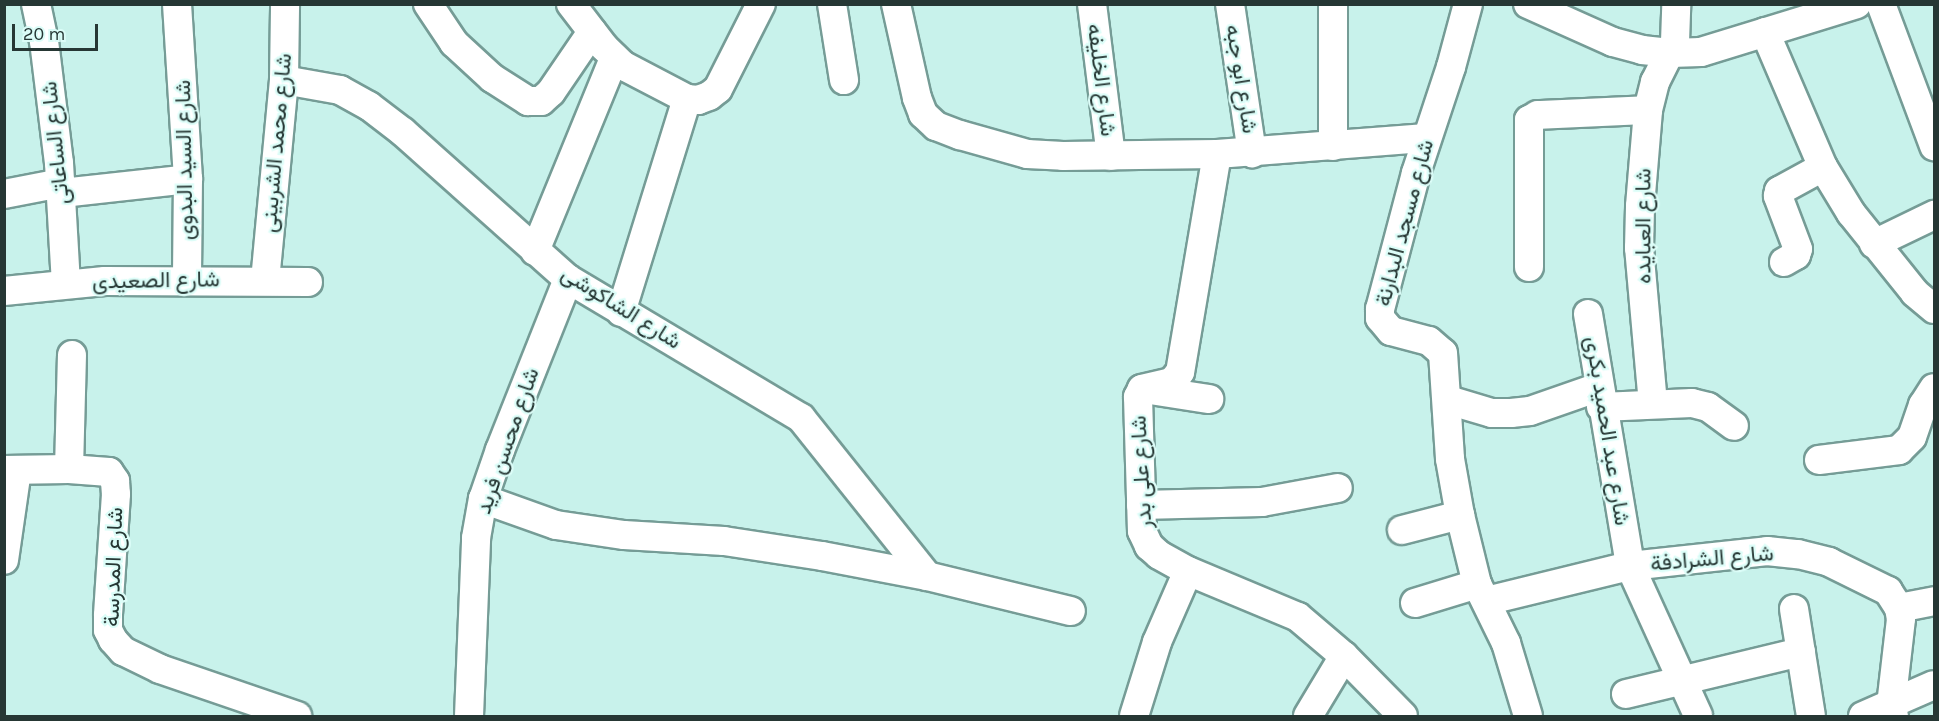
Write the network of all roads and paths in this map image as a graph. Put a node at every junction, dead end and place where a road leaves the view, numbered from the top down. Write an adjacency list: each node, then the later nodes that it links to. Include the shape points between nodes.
1 (36, 4): 34 (street, شارع الساعاتى)
2 (177, 4): 33 (street, شارع السيد البدوى)
3 (285, 4): 22 (street, شارع محمد الشربينى)
4 (428, 4): 18 (street, via 454,43 492,78 528,101 541,100 551,92)
5 (571, 4): 18 (street)
6 (761, 4): 24 (street, via 718,89 709,96)
7 (832, 4): 23 (street)
8 (896, 4): 31 (street, via 917,98 923,114 936,126 1027,154)
9 (1092, 4): 31 (street, شارع الخليفه)
10 (1230, 4): 29 (street, شارع ابو جبه)
11 (1333, 4): 27 (street)
12 (1468, 4): 26 (street, شارع مسجد البدارنة)
13 (1528, 4): 20 (street, via 1613,42)
14 (1676, 4): 20 (street, شارع العبايده, via 1677,31)
15 (1857, 4): 17 (street)
16 (1881, 4): 28 (street)
17 (1823, 10): 19 (street)
18 (592, 32): 21 (street)
19 (1765, 32): 20 (street, via 1701,52); 32 (street)
20 (1670, 53): 25 (street, شارع العبايده, via 1655,82)
21 (614, 58): 24 (street, via 634,73); 38 (street)
22 (284, 80): 38 (street, شارع الشاكوشى, via 340,90 369,106); 43 (street, شارع محمد الشربينى)
23 (844, 80)
24 (682, 97): 48 (street)
25 (1648, 110): 40 (street, via 1538,115 1529,120); 56 (street, شارع العبايده, via 1640,248)
26 (1426, 138): 27 (street); 55 (street, شارع مسجد البدارنة, via 1380,318 1391,332 1429,340 1440,348 1445,360)
27 (1333, 146): 29 (street)
28 (1935, 146)
29 (1252, 153): 30 (street)
30 (1217, 154): 31 (street); 52 (street, شارع على بدر, via 1180,372 1172,382)
31 (1111, 156)
32 (1823, 166): 37 (street); 39 (street, via 1779,191 1798,249 1796,255)
33 (188, 179): 34 (street); 41 (street, شارع السيد البدوى)
34 (61, 188): 35 (street); 45 (street, شارع الساعاتى)
35 (4, 194)
36 (1935, 215): 37 (street)
37 (1874, 244): 47 (street, via 1915,293)
38 (535, 251): 42 (street, شارع الشاكوشى)
39 (1784, 262)
40 (1529, 267)
41 (187, 279): 43 (street, شارع الصعيدى); 45 (street, شارع الصعيدى)
42 (568, 279): 48 (street, شارع الشاكوشى); 62 (street, شارع محسن فريد)
43 (265, 281): 44 (street, شارع الصعيدى)
44 (308, 282)
45 (66, 283): 46 (street, شارع الصعيدى)
46 (4, 291)
47 (1935, 309)
48 (621, 312): 69 (street, شارع الشاكوشى, via 801,418)
49 (1588, 314): 53 (street, شارع عبد الحميد بكرى)
50 (72, 355): 59 (street)
51 (1935, 388): 58 (street, via 1923,405 1912,437 1899,450)
52 (1142, 389): 54 (street); 63 (street, شارع على بدر, via 1138,397)
53 (1600, 397): 55 (street, via 1511,413 1492,413); 56 (street); 67 (street, شارع عبد الحميد بكرى)
54 (1209, 399)
55 (1448, 400): 64 (street, شارع مسجد البدارنة, via 1450,459)
56 (1653, 404): 57 (street, via 1708,406)
57 (1734, 426)
58 (1819, 460)
59 (69, 469): 60 (street, شارع المدرسة); 81 (street, شارع المدرسة, via 109,472 115,481 108,616 113,640 123,651)
60 (11, 470): 66 (street)
61 (1338, 488): 63 (street, via 1262,502)
62 (483, 499): 69 (street, via 556,525 768,547); 85 (street, شارع محسن فريد, via 476,537)
63 (1141, 505): 68 (street, شارع على بدر, via 1142,531 1149,546)
64 (1460, 515): 65 (street); 70 (street, شارع مسجد البدارنة)
65 (1402, 530)
66 (4, 560)
67 (1630, 566): 70 (street, شارع الشرادفة); 73 (street, شارع الشرادفة, via 1767,551 1798,554 1859,575 1888,591); 78 (street, شارع عبد الحميد بكرى)
68 (1188, 572): 77 (street, شارع على بدر, via 1298,617); 86 (street, via 1157,642)
69 (927, 576): 75 (street)
70 (1481, 592): 72 (street, شارع الشرادفة); 89 (street, شارع مسجد البدارنة, via 1515,665)
71 (1935, 601): 73 (street)
72 (1415, 603)
73 (1899, 608): 82 (street)
74 (1794, 609): 76 (street)
75 (1071, 611)
76 (1801, 652): 78 (street); 90 (street)
77 (1344, 656): 87 (street); 88 (street, شارع على بدر)
78 (1682, 680): 80 (street); 83 (street, شارع عبد الحميد بكرى)
79 (1935, 685): 82 (street)
80 (1626, 694)
81 (251, 709): 84 (street, شارع المدرسة)
82 (1892, 711): 91 (street)
83 (1698, 715)
84 (297, 717)
85 (469, 717)
86 (1134, 717)
87 (1308, 717)
88 (1403, 717)
89 (1528, 717)
90 (1811, 717)
91 (1863, 717)

